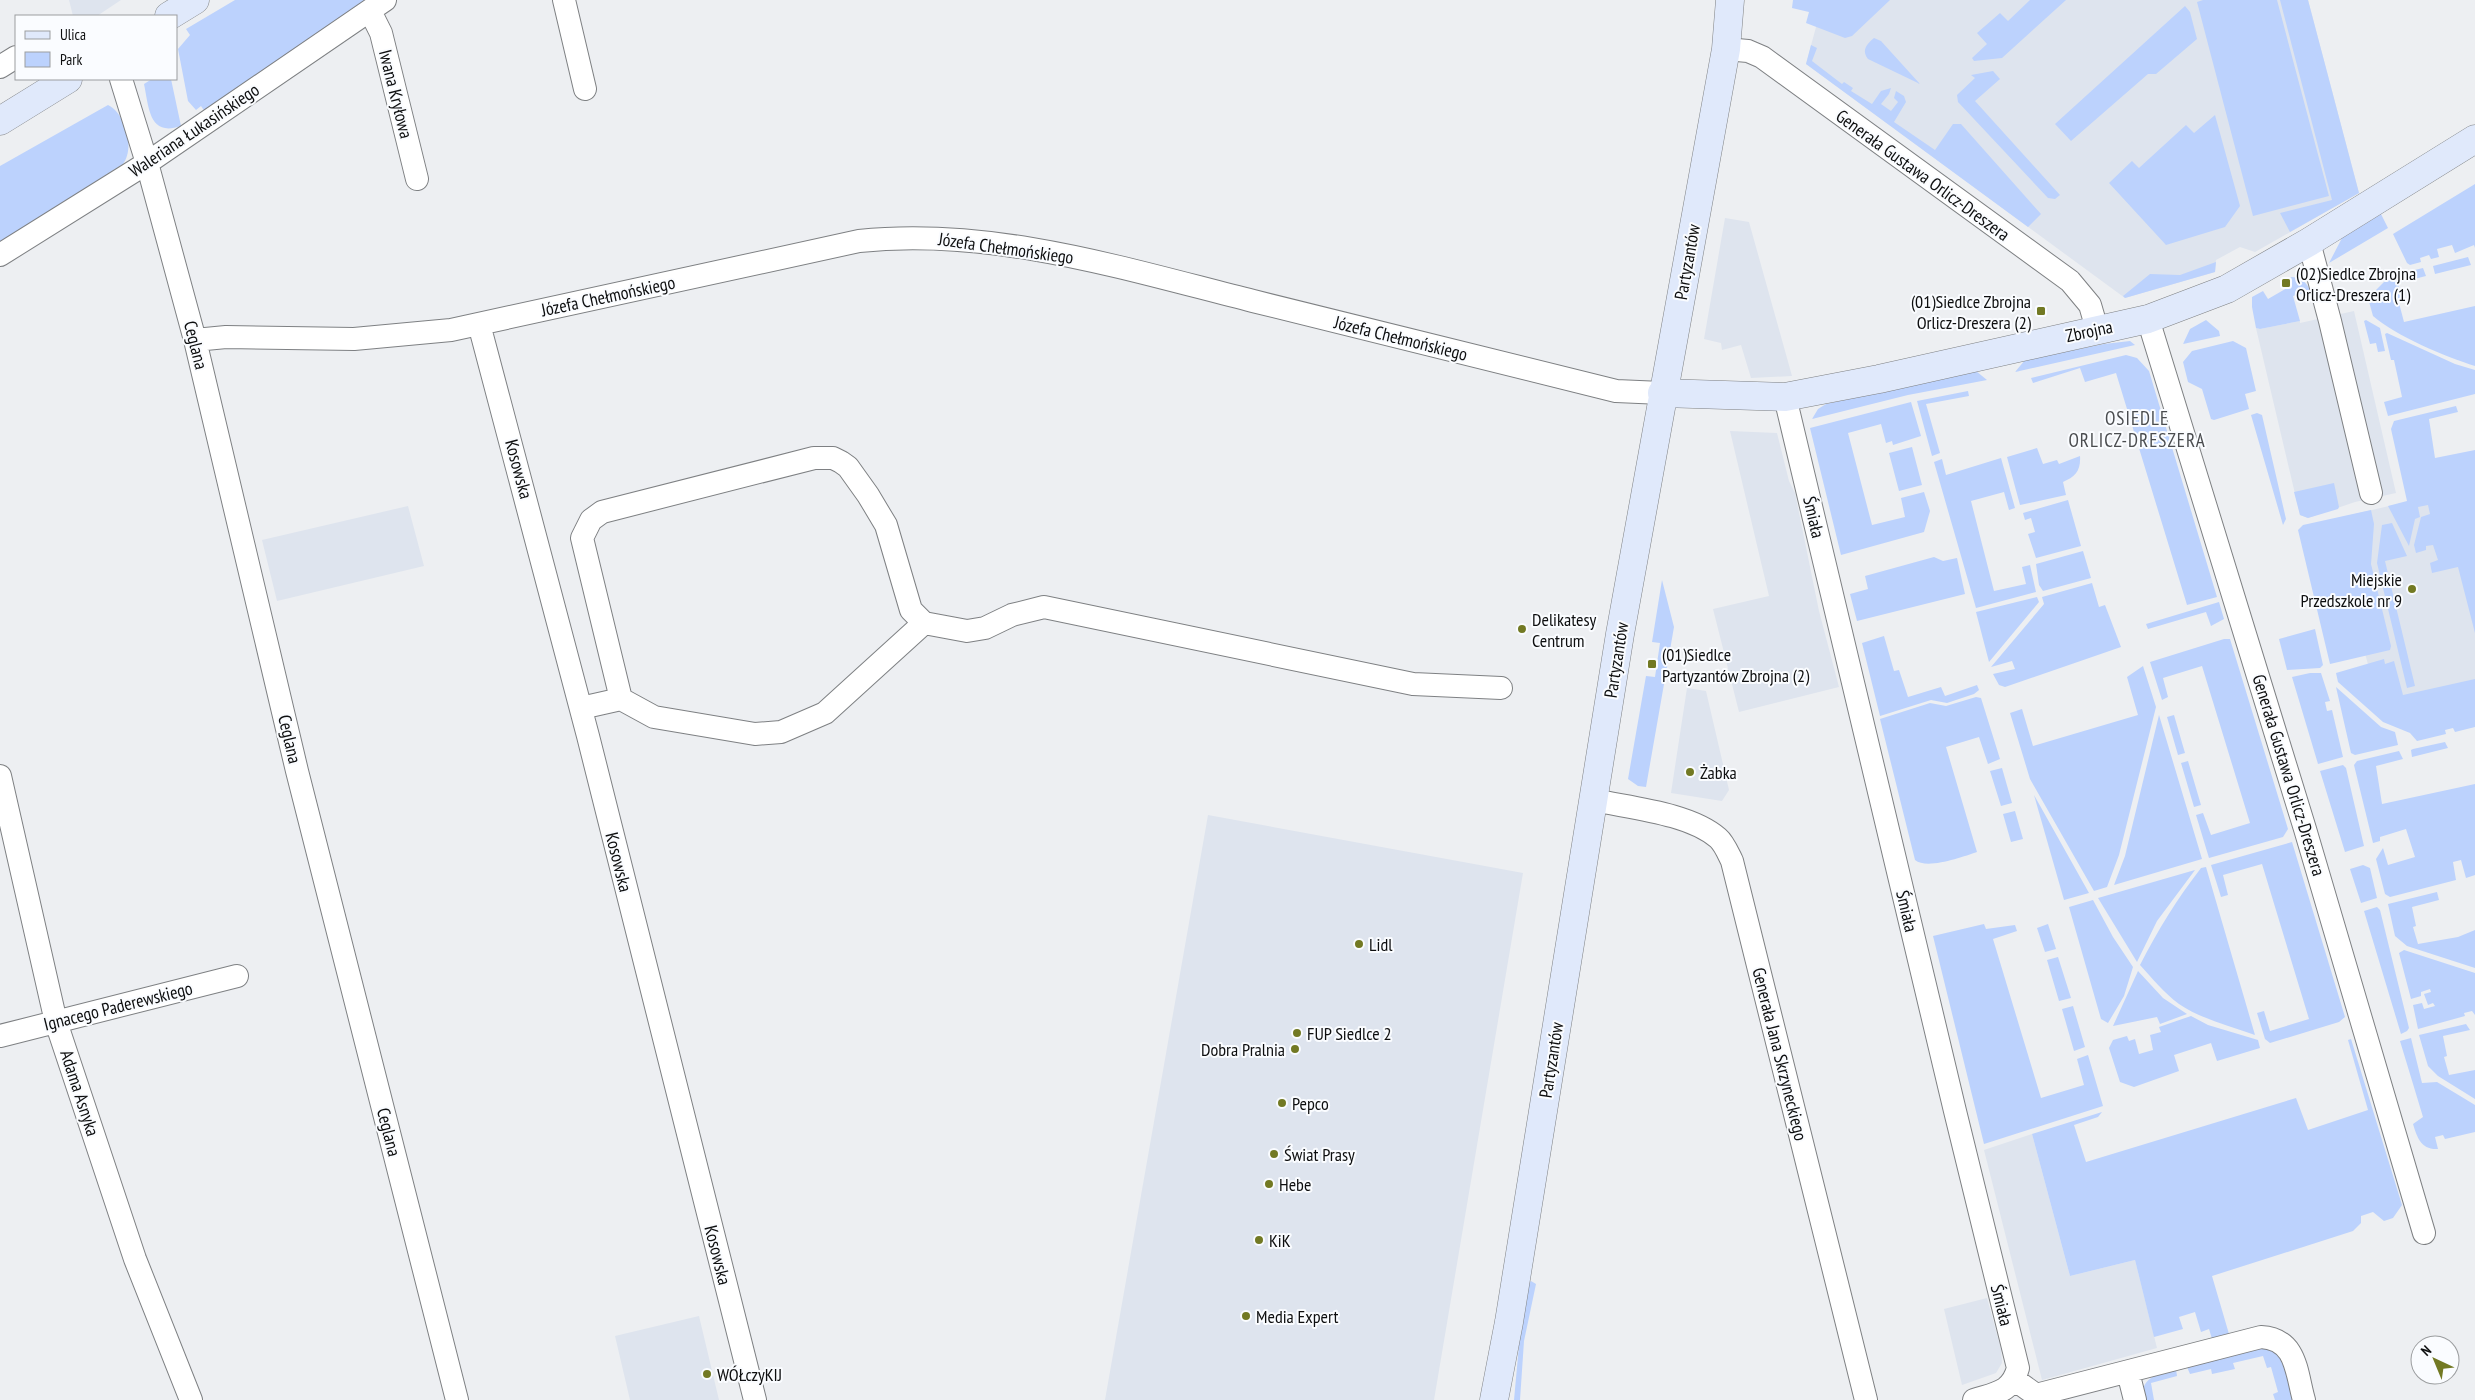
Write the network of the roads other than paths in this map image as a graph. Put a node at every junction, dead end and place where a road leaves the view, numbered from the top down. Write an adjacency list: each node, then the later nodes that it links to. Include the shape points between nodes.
1 (195, 0): 5 (main road)
2 (564, 0): 11 (street)
3 (1730, 0): 6 (main road, Partyzantów)
4 (377, 5): 14 (street, Waleriana Łukasińskiego); 15 (street, Iwana Kryłowa)
5 (171, 15)
6 (1726, 49): 20 (street, Generała Gustawa Orlicz-Dreszera, via 1748,51 1762,57 2070,282 2090,304); 22 (main road, Partyzantów)
7 (15, 58): 8 (street)
8 (0, 67)
9 (66, 80): 12 (main road)
10 (121, 80): 14 (street, Ceglana)
11 (585, 89)
12 (0, 121)
13 (2475, 139): 16 (main road, Zbrojna)
14 (147, 163): 17 (street, Waleriana Łukasińskiego); 21 (street, Ceglana)
15 (417, 179)
16 (2309, 242): 18 (main road, Zbrojna, via 2227,289); 24 (street)
17 (0, 255)
18 (2148, 319): 20 (main road, Zbrojna); 34 (street, Generała Gustawa Orlicz-Dreszera, via 2305,829)
19 (479, 324): 21 (street, Józefa Chełmońskiego, via 408,336); 22 (street, Józefa Chełmońskiego, via 859,241 900,236 965,239 1090,260 1616,391); 28 (street, Kosowska)
20 (2097, 329): 23 (main road, Zbrojna)
21 (195, 340): 39 (street, Ceglana, via 300,781)
22 (1662, 393): 23 (main road, Zbrojna); 30 (main road, Partyzantów)
23 (1785, 397): 37 (street, Śmiała, via 2018,1368)
24 (2371, 493)
25 (924, 623): 26 (street, via 966,631 985,628 1012,615 1044,607 1413,684); 27 (street, via 825,713 781,732 755,734 654,718); 27 (street, via 911,610 886,525 868,495 841,462 833,458 814,458 602,512 591,520 582,538)
26 (1501, 688)
27 (621, 699): 28 (street)
28 (580, 708): 40 (street, Kosowska)
29 (0, 776): 32 (street, Adama Asnyka)
30 (1594, 800): 35 (main road, Partyzantów); 43 (street, Generała Jana Skrzyneckiego, via 1682,819 1700,826 1719,839 1732,860)
31 (237, 976): 32 (street, Ignacego Paderewskiego)
32 (56, 1022): 33 (street, Ignacego Paderewskiego); 38 (street, Adama Asnyka, via 135,1259)
33 (0, 1036)
34 (2424, 1232)
35 (1509, 1322): 41 (main road, Partyzantów); 42 (main road, Partyzantów)
36 (2128, 1372): 37 (street, via 2036,1395); 45 (street); 46 (street, via 2262,1336 2275,1337 2291,1351)
37 (2015, 1380): 44 (street, via 2003,1390)
38 (191, 1400)
39 (458, 1400)
40 (755, 1400)
41 (1494, 1400)
42 (1501, 1400)
43 (1866, 1400)
44 (1974, 1400)
45 (2135, 1400)
46 (2304, 1400)

